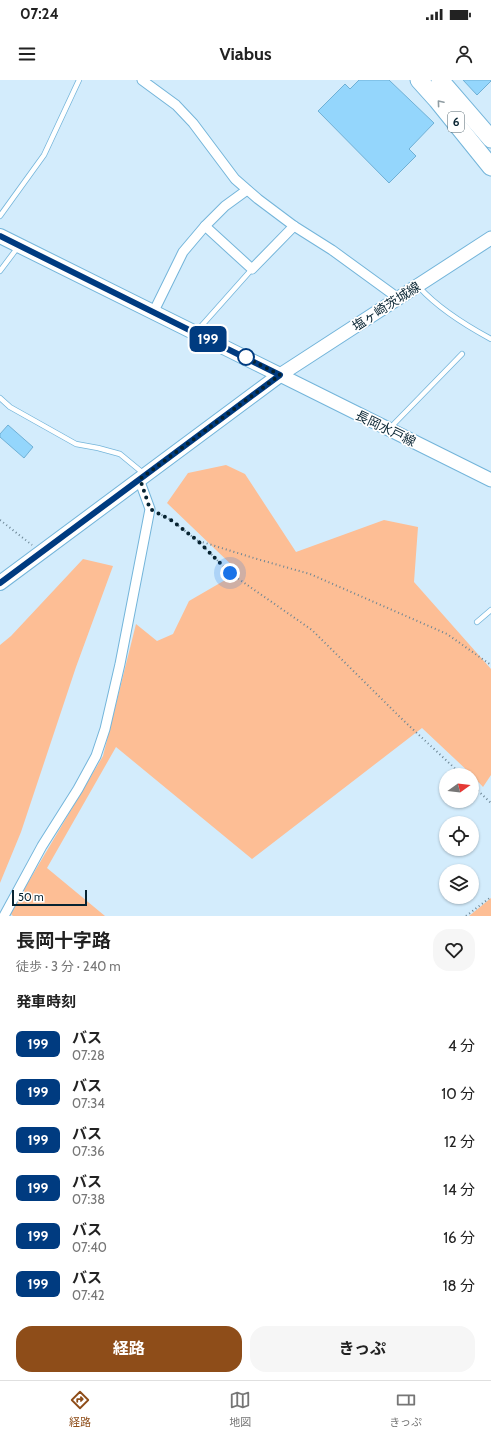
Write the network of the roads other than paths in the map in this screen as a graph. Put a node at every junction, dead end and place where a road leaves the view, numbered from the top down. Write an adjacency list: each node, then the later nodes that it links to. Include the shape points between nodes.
1 (79, 80): 8 (lane, via 44,154)
2 (142, 80): 7 (street, via 176,105 193,123 235,180)
3 (419, 80): 6 (highway, 6, one-way to 3)
4 (440, 80): 5 (highway, 6)
5 (491, 139)
6 (491, 167)
7 (247, 190): 9 (street, via 225,206); 10 (street)
8 (0, 216)
9 (205, 226): 14 (street); 18 (street, via 183,252)
10 (294, 226): 14 (street); 17 (street)
11 (0, 236): 13 (main road)
12 (491, 238): 16 (main road, 塩ヶ崎茨城線)
13 (19, 246): 15 (lane); 18 (main road)
14 (252, 269): 19 (lane)
15 (0, 272)
16 (418, 286): 17 (main road, 塩ヶ崎茨城線); 20 (lane, via 462,323)
17 (398, 298): 22 (main road, 塩ヶ崎茨城線)
18 (154, 311): 19 (main road)
19 (196, 333): 22 (main road)
20 (491, 339)
21 (462, 354): 24 (lane)
22 (280, 375): 24 (main road, 長岡水戸線); 25 (main road)
23 (0, 398): 25 (lane, via 10,407 76,444 120,454)
24 (388, 429): 26 (main road, 長岡水戸線)
25 (142, 477): 27 (main road); 30 (street, via 150,509 105,729 96,756)
26 (491, 480)
27 (0, 583)
28 (491, 610): 29 (lane)
29 (477, 622)
30 (4, 916)

